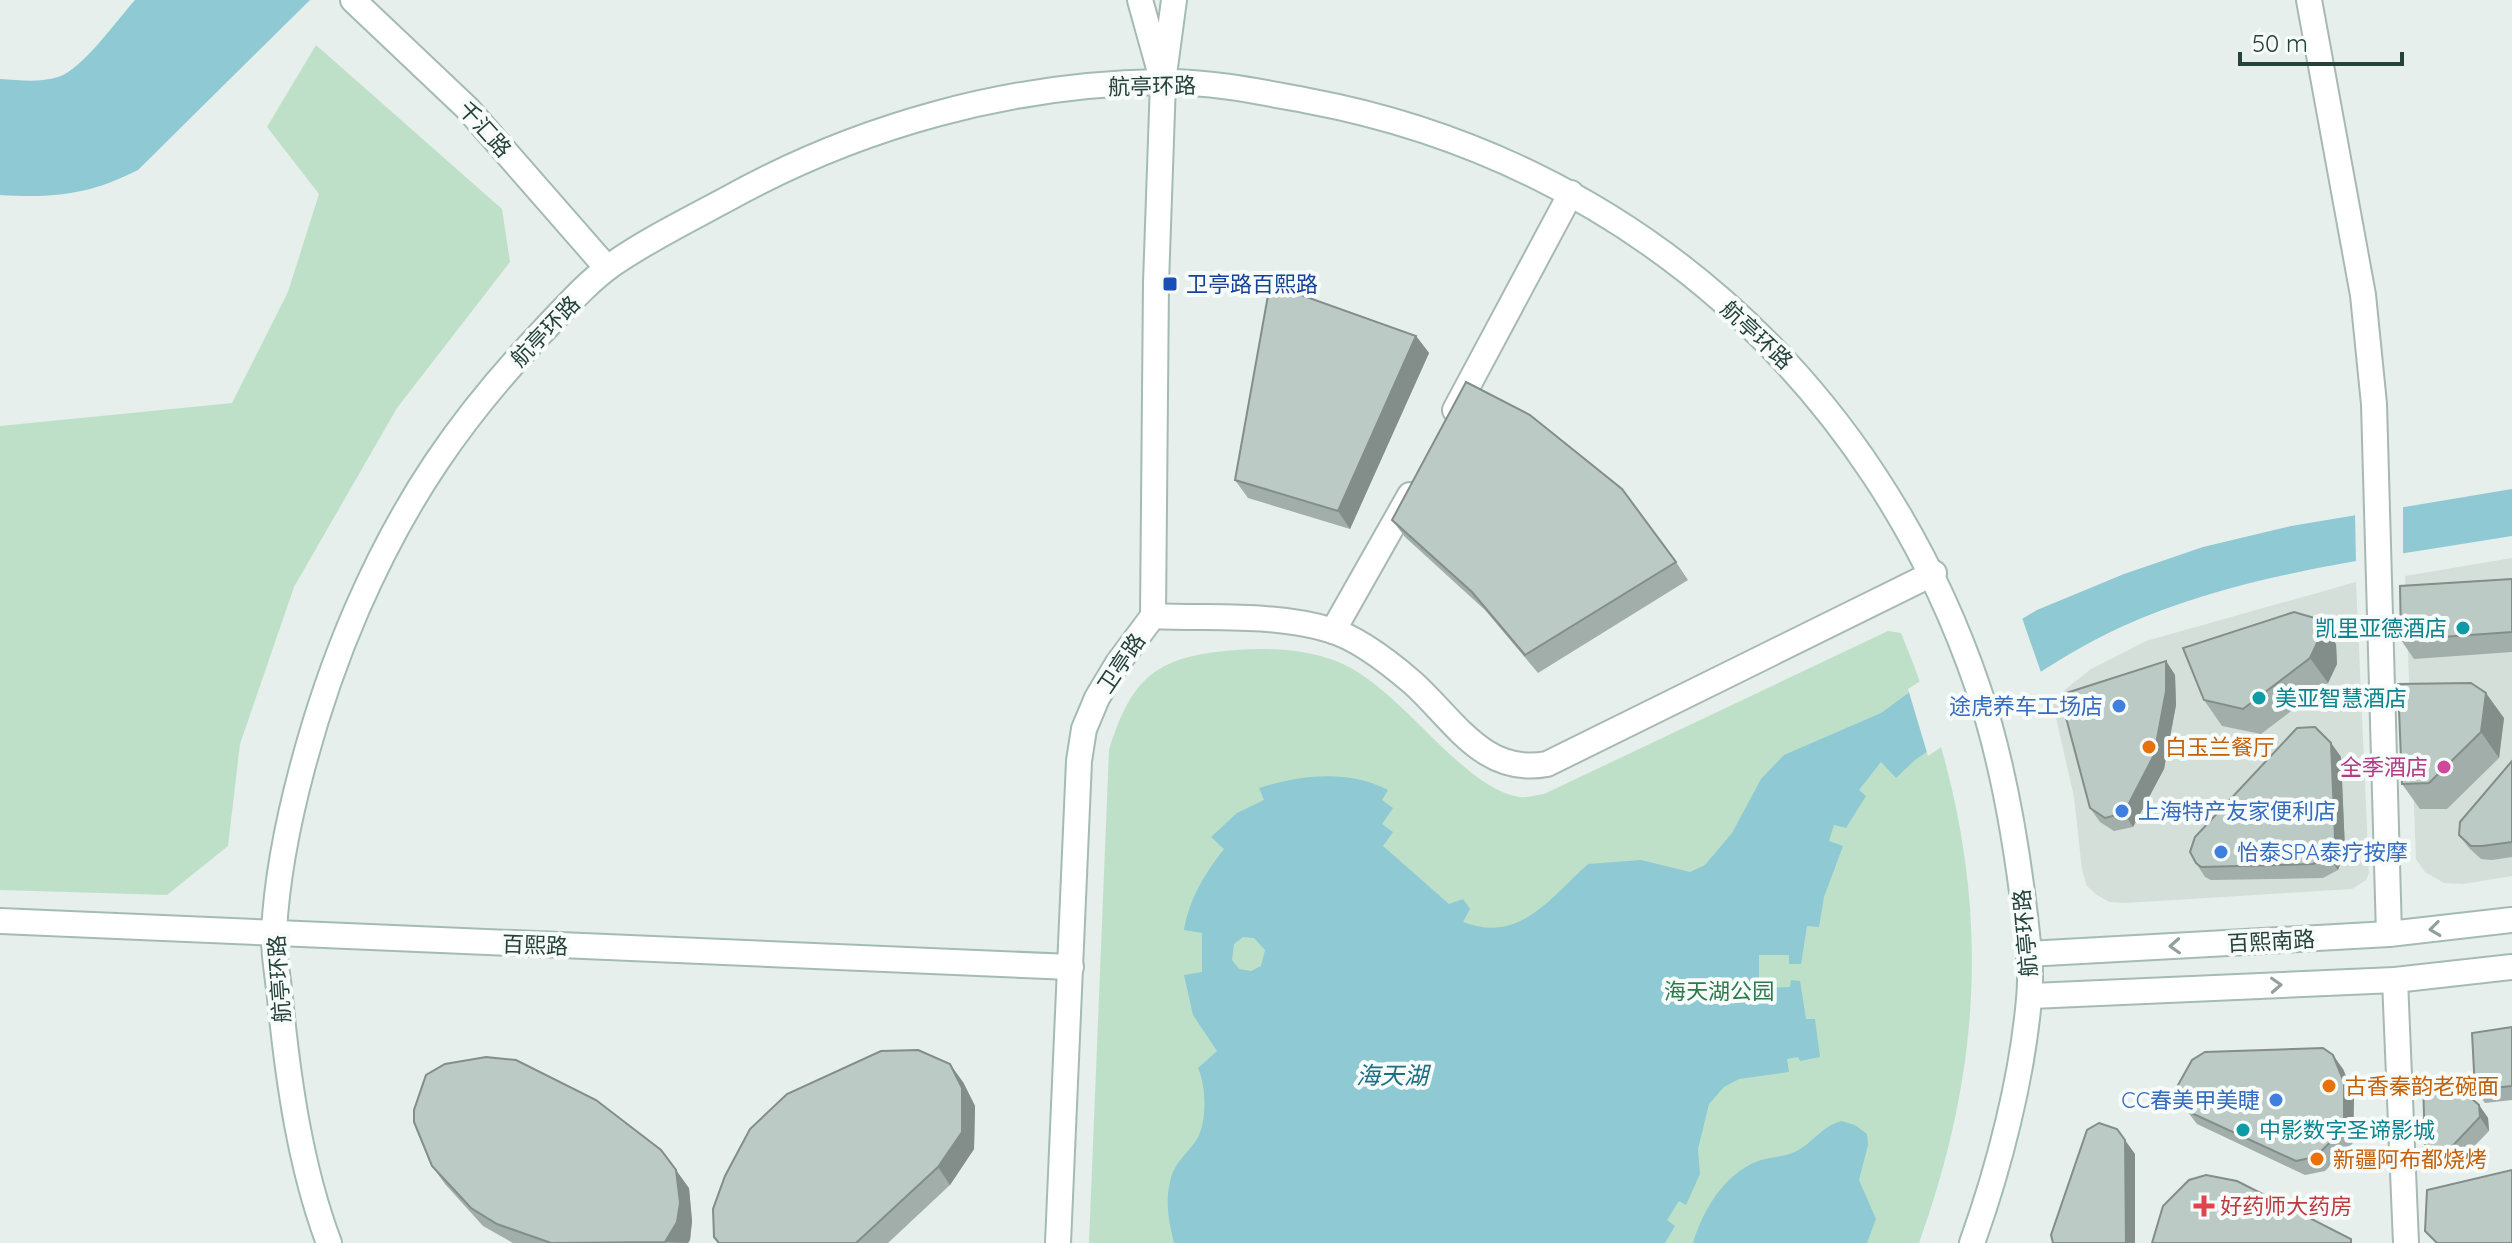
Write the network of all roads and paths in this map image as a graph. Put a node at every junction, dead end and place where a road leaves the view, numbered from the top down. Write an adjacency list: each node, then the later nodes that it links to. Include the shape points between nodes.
1 (353, 0): 7 (street, 千汇路, via 468,109)
2 (1140, 0): 5 (street, 卫亭路)
3 (1174, 0): 5 (street, 卫亭路)
4 (2309, 0): 15 (street, via 2363,295 2374,404)
5 (1163, 82): 6 (street, 航亭环路, via 1280,95 1399,122 1448,137); 7 (street, 航亭环路, via 1026,96 883,128 769,176); 11 (street, 卫亭路)
6 (1571, 193): 8 (street); 10 (street, 航亭环路, via 1683,270 1806,381 1856,445)
7 (607, 268): 16 (street, 航亭环路, via 463,422 417,486 379,559 313,728 289,832)
8 (1441, 437)
9 (1419, 478): 12 (street)
10 (1934, 573): 12 (street, via 1547,764 1530,767 1510,765 1477,748 1412,683); 17 (street, 航亭环路, via 1993,732)
11 (1153, 616): 12 (street, via 1248,618); 18 (street, 卫亭路, via 1118,663 1084,729)
12 (1333, 631)
13 (2512, 920): 15 (street, 百熙南路, one-way to 15)
14 (0, 921): 16 (street, 百熙路)
15 (2389, 934): 17 (street, 百熙南路, one-way to 17)
16 (274, 935): 18 (street, 百熙路); 22 (street, 航亭环路, via 299,1133)
17 (2029, 954): 21 (street, 航亭环路)
18 (1071, 967): 23 (street, 卫亭路)
19 (2512, 967): 20 (street, 百熙南路)
20 (2395, 980): 21 (street, 百熙南路, one-way to 20); 25 (street)
21 (2030, 996): 24 (street, 航亭环路, via 2006,1127)
22 (329, 1243)
23 (1058, 1243)
24 (1972, 1243)
25 (2406, 1243)

